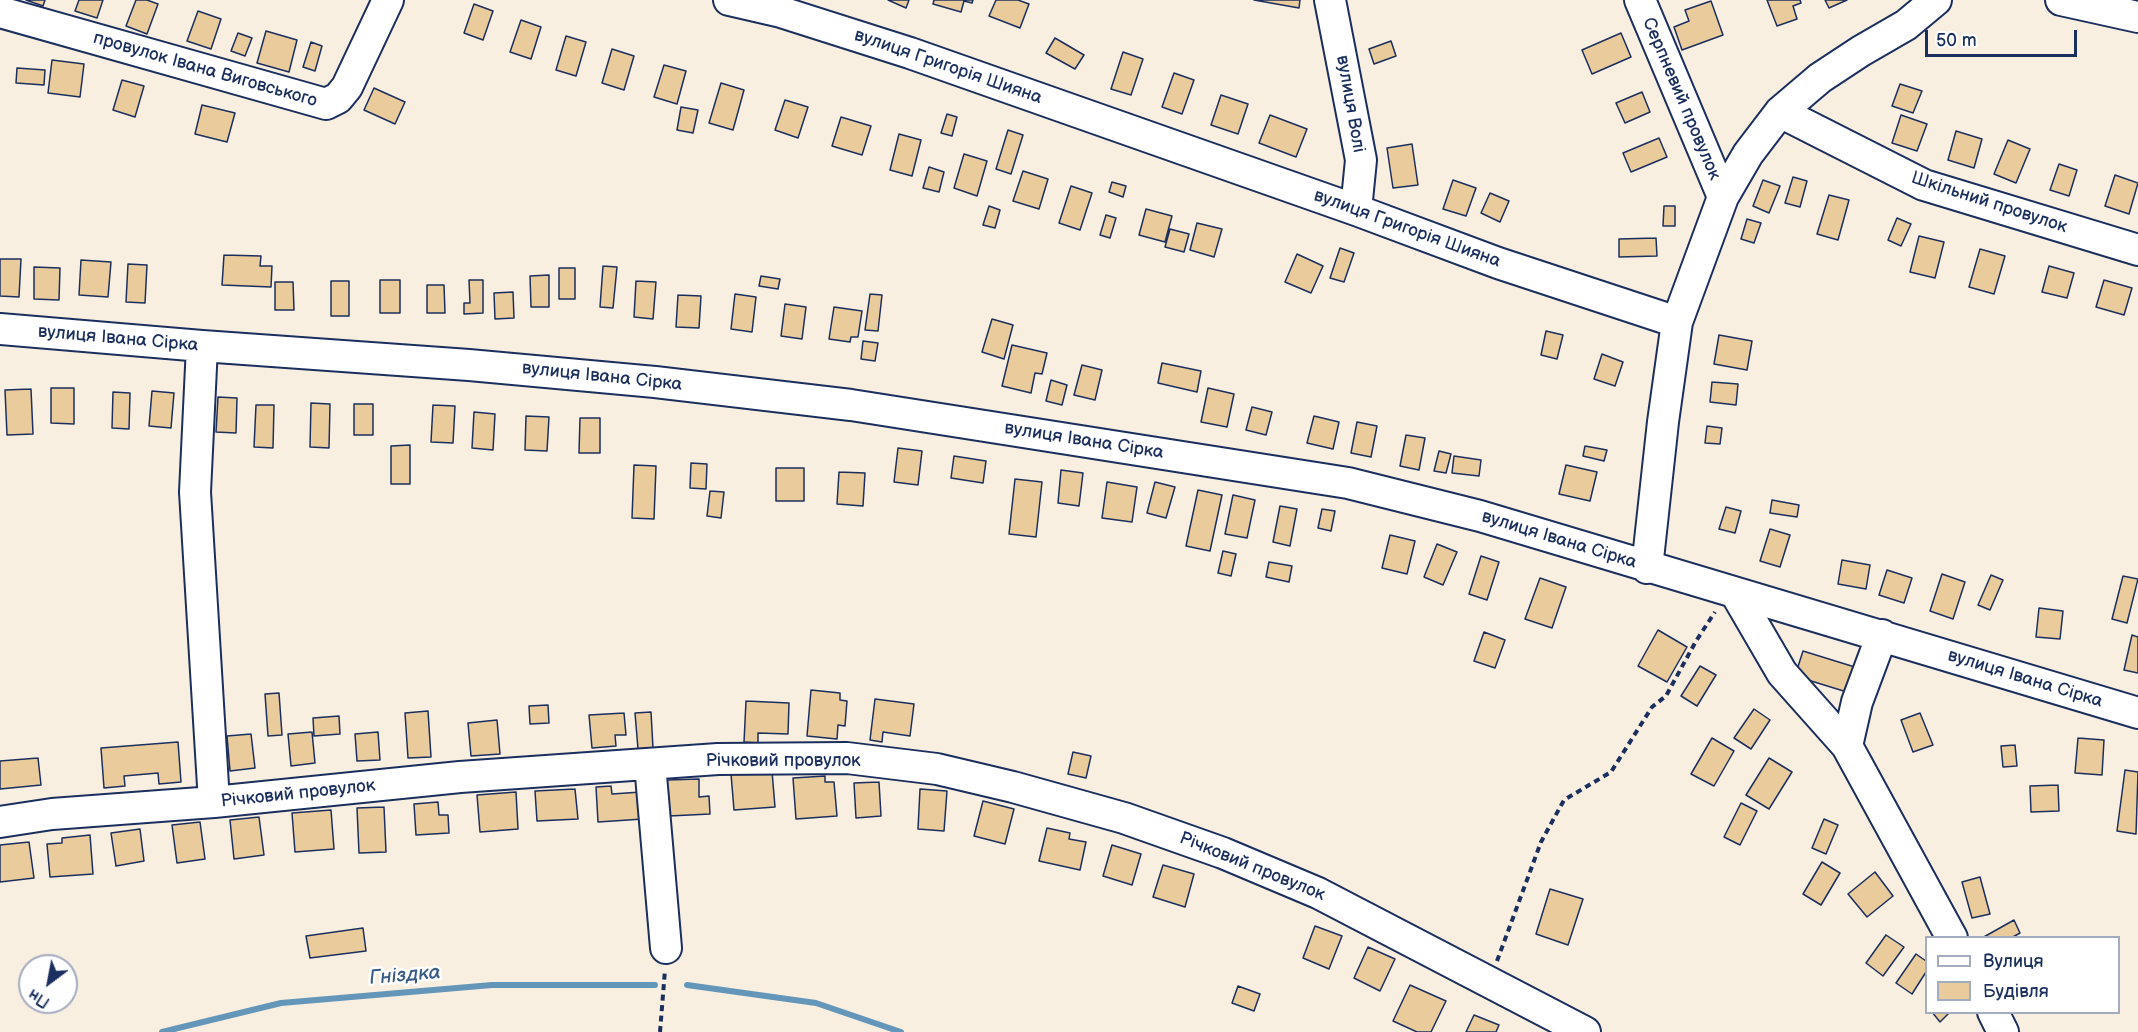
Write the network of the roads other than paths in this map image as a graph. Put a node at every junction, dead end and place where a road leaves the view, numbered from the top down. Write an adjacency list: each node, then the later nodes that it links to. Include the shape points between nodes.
1 (388, 0): 7 (street, провулок Івана Виговського, via 347,87 326,104)
2 (729, 0): 12 (street, вулиця Григорія Шияна, via 781,12 910,53)
3 (1330, 0): 12 (street, вулиця Волі, via 1360,160)
4 (1640, 0): 11 (street, Серпневий провулок)
5 (1936, 0): 8 (street)
6 (2061, 0): 9 (street)
7 (0, 12)
8 (1903, 13): 10 (street, via 1861,51 1820,78)
9 (2138, 17)
10 (1780, 112): 11 (street, via 1748,154); 13 (street, Шкільний провулок, via 1924,185)
11 (1723, 197): 14 (street)
12 (1356, 210): 14 (street, вулиця Григорія Шияна, via 1498,263)
13 (2138, 250)
14 (1677, 322): 17 (street)
15 (0, 329): 16 (street, вулиця Івана Сірка)
16 (202, 346): 17 (street, вулиця Івана Сірка, via 469,365 851,405 1348,483 1480,516); 23 (street, via 195,492)
17 (1647, 568): 18 (street, вулиця Івана Сірка)
18 (1732, 593): 19 (street, вулиця Івана Сірка); 21 (street, via 1782,673)
19 (1882, 635): 20 (street, вулиця Івана Сірка); 21 (street, via 1857,702)
20 (2138, 713)
21 (1847, 746): 25 (street)
22 (650, 764): 23 (street, Річковий провулок, via 460,777); 26 (street); 28 (street, Річковий провулок, via 847,758 937,769 1124,818 1223,853 1318,893)
23 (214, 802): 24 (street, Річковий провулок, via 52,814)
24 (0, 822)
25 (1951, 936)
26 (666, 948)
27 (1994, 1014): 29 (street)
28 (1585, 1032)
29 (2003, 1032)

